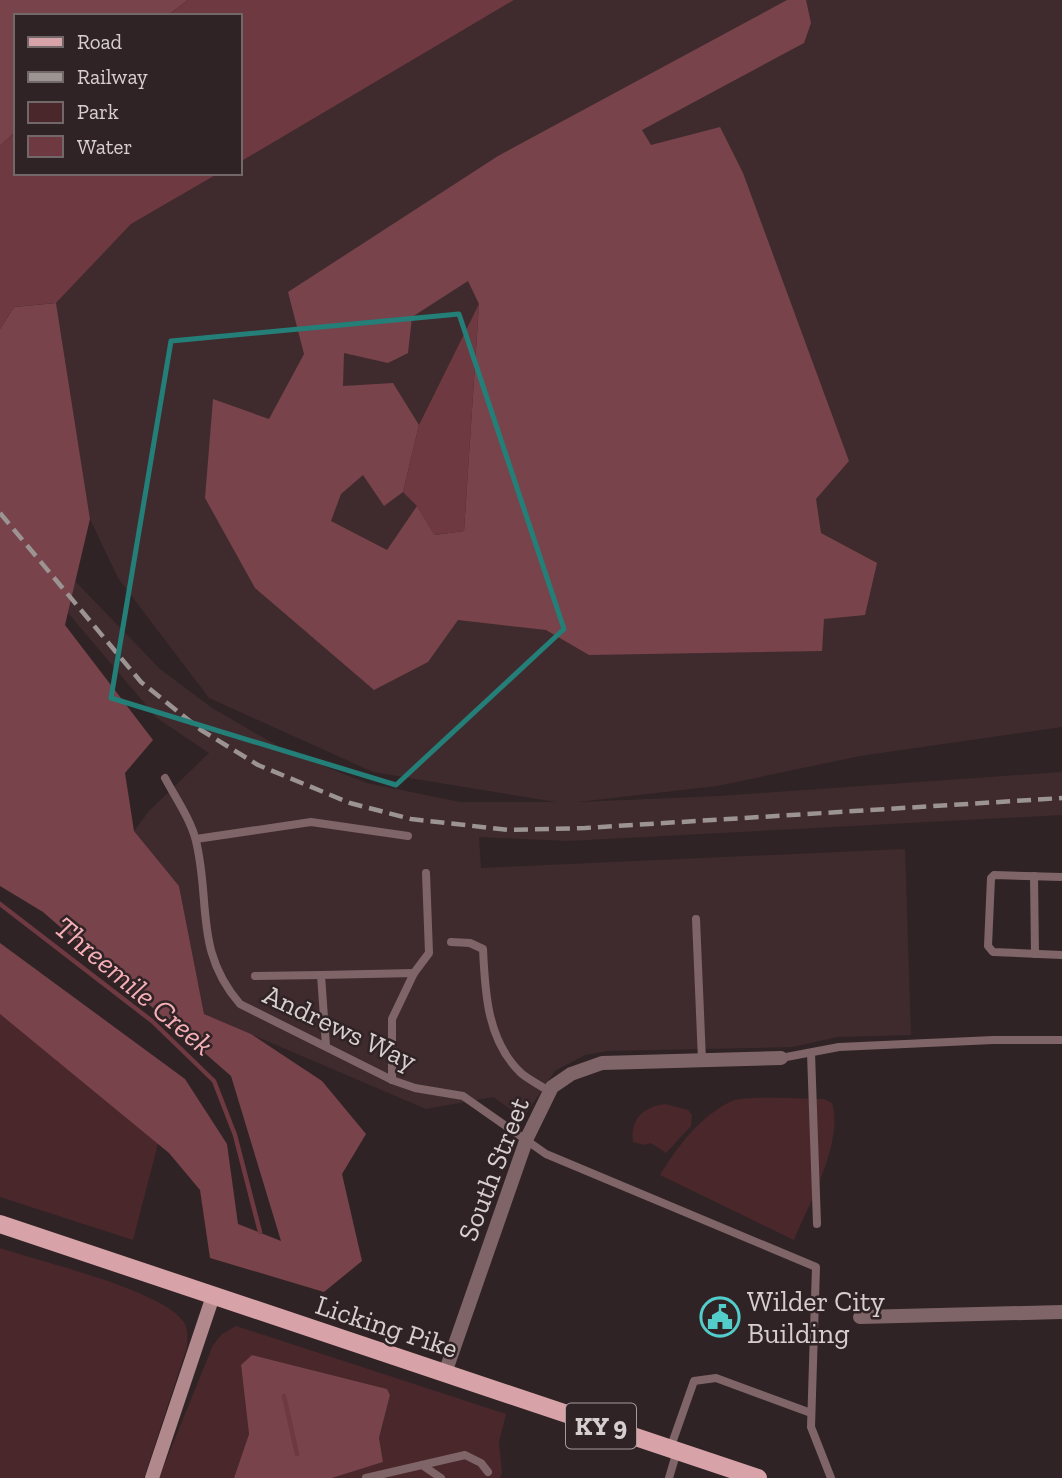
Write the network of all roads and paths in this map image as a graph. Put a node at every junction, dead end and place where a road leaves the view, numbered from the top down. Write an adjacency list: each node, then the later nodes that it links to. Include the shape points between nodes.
1 (165, 778): 3 (lane, Andrews Way)
2 (408, 836): 3 (lane, via 311,822)
3 (196, 839): 15 (lane, Andrews Way, via 211,959 223,985 257,1016)
4 (426, 873): 11 (lane, via 429,953)
5 (1034, 876): 6 (lane); 9 (lane); 9 (lane, via 991,878 988,946 993,952)
6 (1062, 877)
7 (696, 919): 18 (lane)
8 (451, 942): 20 (lane, via 483,949 487,1008 495,1033 518,1070)
9 (1035, 954): 10 (lane)
10 (1062, 955)
11 (414, 973): 12 (lane); 19 (lane, via 392,1019)
12 (321, 975): 13 (lane); 15 (lane)
13 (255, 976)
14 (1062, 1040): 16 (lane, via 839,1047)
15 (326, 1046): 19 (lane, Andrews Way)
16 (811, 1053): 17 (lane); 23 (lane)
17 (781, 1058): 18 (street, South Street)
18 (702, 1060): 20 (street, South Street, via 602,1063 570,1074)
19 (392, 1080): 21 (lane, Andrews Way, via 463,1096)
20 (549, 1091): 21 (street, South Street)
21 (527, 1138): 27 (street, South Street); 28 (lane, Andrews Way, via 545,1154 816,1267)
22 (0, 1224): 24 (main road, Licking Pike / KY 9)
23 (817, 1224)
24 (213, 1296): 27 (main road, Licking Pike / KY 9); 32 (main road)
25 (1062, 1312): 26 (street)
26 (860, 1317)
27 (445, 1373): 29 (main road, Licking Pike / KY 9)
28 (811, 1413): 29 (lane, via 716,1378 694,1381); 37 (lane, via 811,1427)
29 (674, 1450): 35 (lane); 36 (main road, Licking Pike / KY 9)
30 (422, 1465): 31 (lane, via 465,1455); 33 (lane); 34 (lane)
31 (488, 1472)
32 (152, 1478)
33 (366, 1478)
34 (441, 1478)
35 (669, 1478)
36 (758, 1478)
37 (831, 1478)

